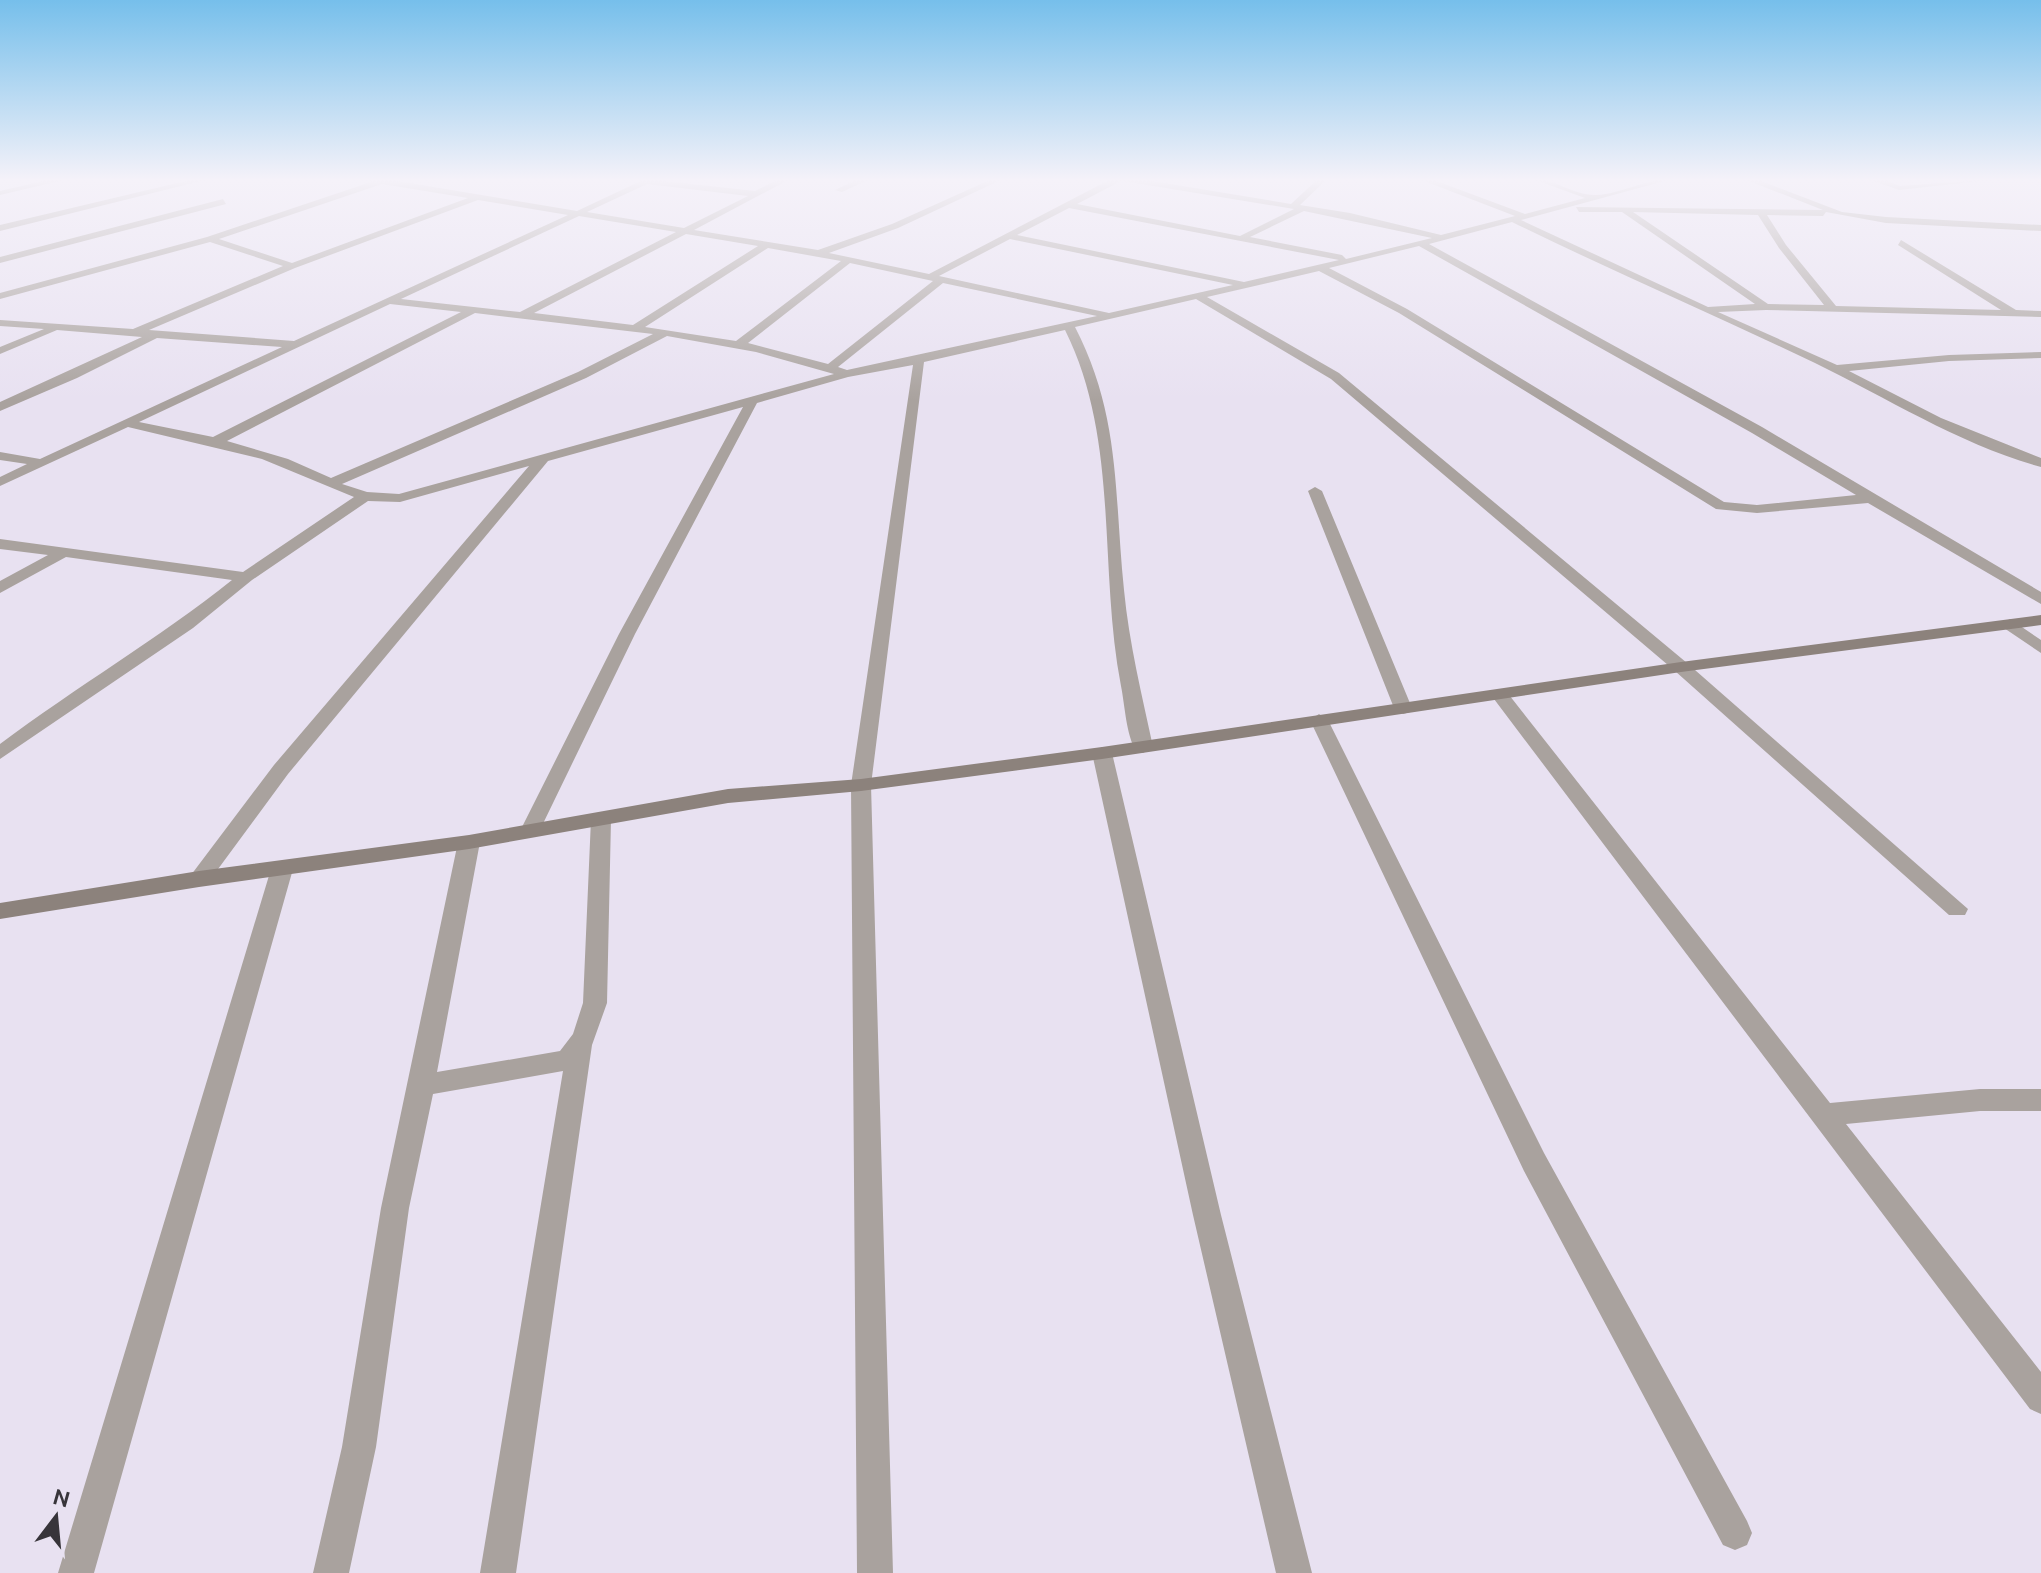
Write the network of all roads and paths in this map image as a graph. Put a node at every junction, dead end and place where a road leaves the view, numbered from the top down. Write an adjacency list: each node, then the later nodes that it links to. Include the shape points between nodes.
1 (29, 252): 19 (street)
2 (161, 252): 26 (street)
3 (251, 252): 22 (street)
4 (329, 252): 22 (street)
5 (491, 252): 28 (street)
6 (641, 252): 35 (street)
7 (754, 252): 40 (street)
8 (815, 252): 18 (street)
9 (980, 252): 24 (street)
10 (1089, 252): 25 (street)
11 (1314, 252): 21 (street)
12 (1381, 252): 21 (street)
13 (1437, 252): 64 (street)
14 (1579, 252): 31 (street)
15 (1686, 252): 29 (street)
16 (1787, 252): 30 (street)
17 (1916, 252): 33 (street)
18 (818, 253): 20 (street)
19 (0, 260)
20 (848, 260): 24 (street); 44 (street)
21 (1349, 260): 23 (street)
22 (292, 266): 41 (street)
23 (1319, 267): 25 (street); 64 (street, via 1403,311 1721,506 1757,509)
24 (934, 279): 36 (street); 49 (street)
25 (1246, 284): 27 (street)
26 (0, 296)
27 (1198, 296): 36 (street); 73 (street, via 1335,376)
28 (387, 301): 32 (street); 45 (street)
29 (1766, 307): 30 (street); 31 (street)
30 (1832, 308): 33 (street)
31 (1704, 309): 50 (street)
32 (473, 310): 35 (street); 55 (street)
33 (2013, 313): 34 (street)
34 (2041, 314)
35 (522, 315): 40 (street)
36 (1111, 315): 38 (street)
37 (0, 323): 39 (street)
38 (1068, 325): 48 (street); 77 (street, via 1087,357 1102,412 1119,625)
39 (59, 327): 41 (street); 46 (street)
40 (636, 328): 43 (street)
41 (136, 332): 42 (street)
42 (158, 333): 45 (street); 53 (street)
43 (665, 333): 44 (street); 61 (street, via 582,375)
44 (740, 344): 49 (street)
45 (295, 345): 54 (street)
46 (0, 351)
47 (2041, 355): 50 (street)
48 (919, 360): 51 (street); 80 (street)
49 (830, 368): 51 (street)
50 (1835, 369): 59 (street, via 1936,421)
51 (846, 374): 52 (street)
52 (751, 403): 57 (street); 82 (street, via 627,634)
53 (0, 407)
54 (130, 424): 55 (street); 58 (street)
55 (216, 441): 61 (street)
56 (0, 456): 58 (street)
57 (544, 457): 63 (street, via 400,498); 85 (street, via 306,738)
58 (42, 463): 60 (street)
59 (2041, 463)
60 (0, 482)
61 (332, 483): 63 (street)
62 (1315, 491): 75 (street)
63 (364, 497): 67 (street)
64 (1871, 498): 69 (street)
65 (0, 544): 66 (street)
66 (61, 554): 67 (street); 68 (street)
67 (246, 577): 78 (street)
68 (0, 588)
69 (2041, 599)
70 (2041, 620): 71 (street)
71 (2010, 624): 72 (street); 73 (street)
72 (2041, 648)
73 (1681, 667): 74 (street); 86 (street)
74 (1500, 695): 75 (street); 91 (street)
75 (1403, 708): 76 (street)
76 (1319, 720): 77 (street); 93 (street, via 1534,1162)
77 (1143, 747): 79 (street)
78 (0, 753)
79 (1102, 753): 80 (street); 98 (street)
80 (861, 785): 81 (street, via 728,796); 97 (street)
81 (601, 819): 82 (street); 88 (street, via 595,1003)
82 (530, 831): 83 (street)
83 (469, 842): 84 (street); 89 (street)
84 (282, 869): 85 (street); 94 (street)
85 (199, 879): 87 (street)
86 (1957, 909)
87 (0, 911)
88 (580, 1047): 89 (street, via 567,1060); 96 (street)
89 (422, 1085): 95 (street, via 395,1208 359,1447)
90 (2041, 1100): 91 (street, via 1980,1100)
91 (1821, 1115): 92 (street)
92 (2041, 1398)
93 (1735, 1533)
94 (76, 1573)
95 (331, 1573)
96 (498, 1573)
97 (875, 1573)
98 (1294, 1573)

